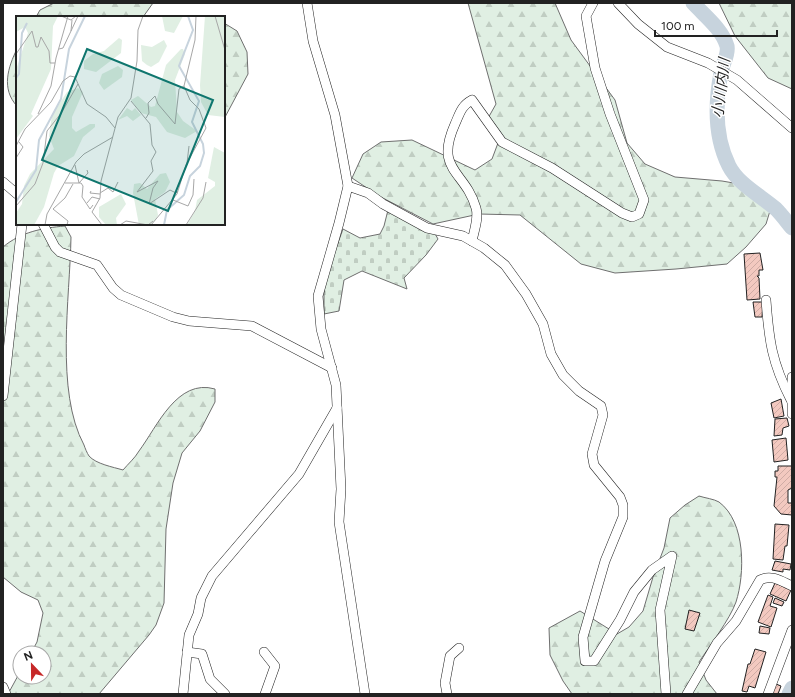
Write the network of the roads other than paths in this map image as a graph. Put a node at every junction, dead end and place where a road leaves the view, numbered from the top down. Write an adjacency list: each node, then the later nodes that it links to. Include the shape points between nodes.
1 (307, 3): 6 (street, via 313,40 335,115)
2 (593, 3): 10 (street, via 586,16 595,68 644,200 639,214 632,217 622,213 552,168 502,142 472,100 463,105 449,136 447,155 451,166 470,192 477,209)
3 (618, 3): 4 (street, via 638,24 667,47 708,63 737,80)
4 (792, 128)
5 (3, 182): 7 (street)
6 (348, 186): 10 (street, via 368,193 427,228 463,236); 12 (street, via 318,296 321,329)
7 (16, 193)
8 (22, 225): 14 (street)
9 (43, 225): 12 (street, via 54,247 60,252 97,265 121,295 189,322 252,326)
10 (472, 241): 30 (street, via 505,266 526,294 543,324 551,354 563,375 579,391 601,406 604,415 592,454 594,466 620,496 623,516 605,561 583,637 585,661 594,661 634,592 652,570 672,556 660,610)
11 (766, 300): 15 (street, via 770,345 778,376)
12 (332, 368): 16 (street)
13 (792, 377): 15 (street)
14 (3, 396)
15 (791, 400): 17 (street)
16 (337, 408): 21 (street, via 299,474 212,576 201,598 198,614 189,635); 28 (street, via 341,490 339,522)
17 (792, 414)
18 (792, 586): 31 (street, via 772,577 760,580 739,616 716,643)
19 (792, 630): 32 (street)
20 (459, 648): 29 (street, via 450,656 445,683)
21 (187, 652): 25 (street); 26 (street, via 202,654 210,678)
22 (264, 652): 27 (street, via 275,666)
23 (3, 687): 24 (street)
24 (6, 694)
25 (183, 694)
26 (225, 694)
27 (265, 694)
28 (365, 694)
29 (447, 694)
30 (666, 694)
31 (688, 694)
32 (768, 694)

